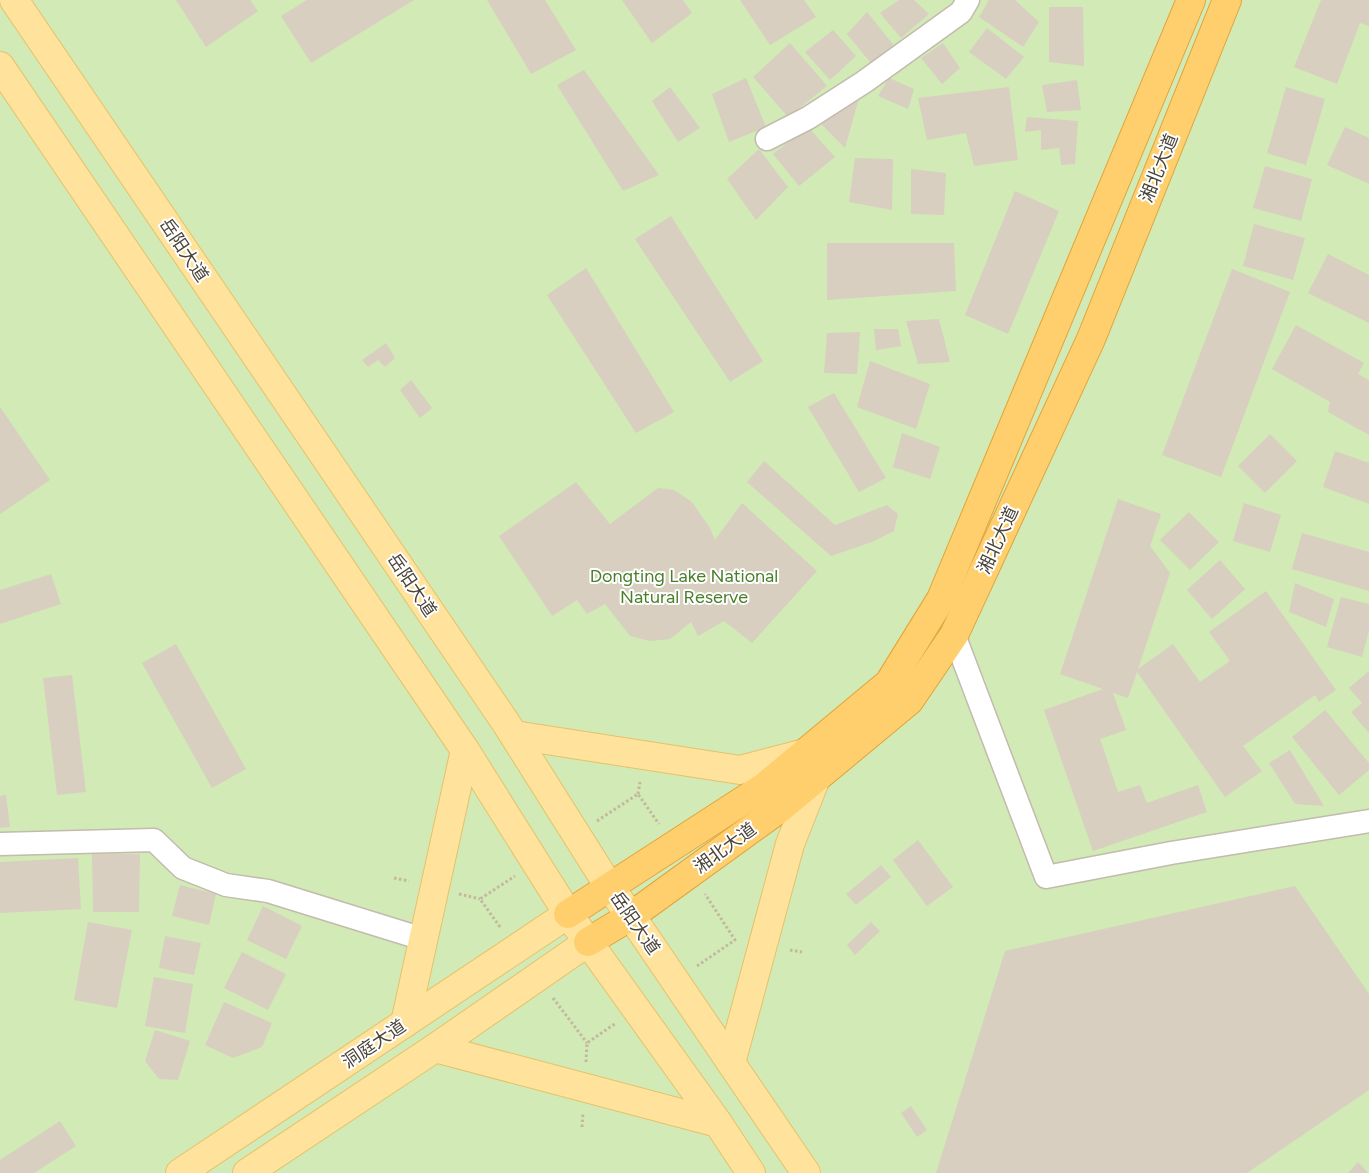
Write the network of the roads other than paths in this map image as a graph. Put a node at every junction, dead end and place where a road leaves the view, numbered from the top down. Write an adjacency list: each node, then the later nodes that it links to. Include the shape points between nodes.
1 (14, 0): 8 (main road, 岳阳大道)
2 (968, 0): 6 (street, via 961,12 864,82 808,118)
3 (1191, 0): 10 (highway, 湘北大道, via 941,600 889,683)
4 (1227, 0): 7 (highway, 湘北大道, via 1091,339)
5 (0, 66): 9 (main road)
6 (767, 138)
7 (954, 635): 11 (highway, 湘北大道, via 909,701); 12 (street, via 1046,877)
8 (514, 735): 10 (main road, via 740,770); 14 (main road, 岳阳大道)
9 (465, 750): 15 (main road); 17 (main road)
10 (805, 752): 14 (highway, 湘北大道, via 764,787)
11 (816, 778): 16 (highway, 湘北大道, via 780,808); 21 (main road, via 790,844)
12 (1369, 821)
13 (0, 844): 17 (street, via 154,840 183,868 226,885 268,891)
14 (610, 888): 15 (highway, 湘北大道); 16 (main road, 岳阳大道)
15 (568, 914): 18 (main road); 19 (main road, 洞庭大道)
16 (631, 916): 18 (highway, 湘北大道); 21 (main road, 岳阳大道)
17 (424, 939): 19 (main road)
18 (588, 942): 20 (main road, 洞庭大道); 22 (main road)
19 (405, 1023): 23 (main road, 洞庭大道)
20 (435, 1048): 22 (main road); 24 (main road, 洞庭大道)
21 (731, 1063): 26 (main road, 岳阳大道)
22 (718, 1123): 25 (main road)
23 (180, 1173)
24 (247, 1173)
25 (751, 1173)
26 (806, 1173)

